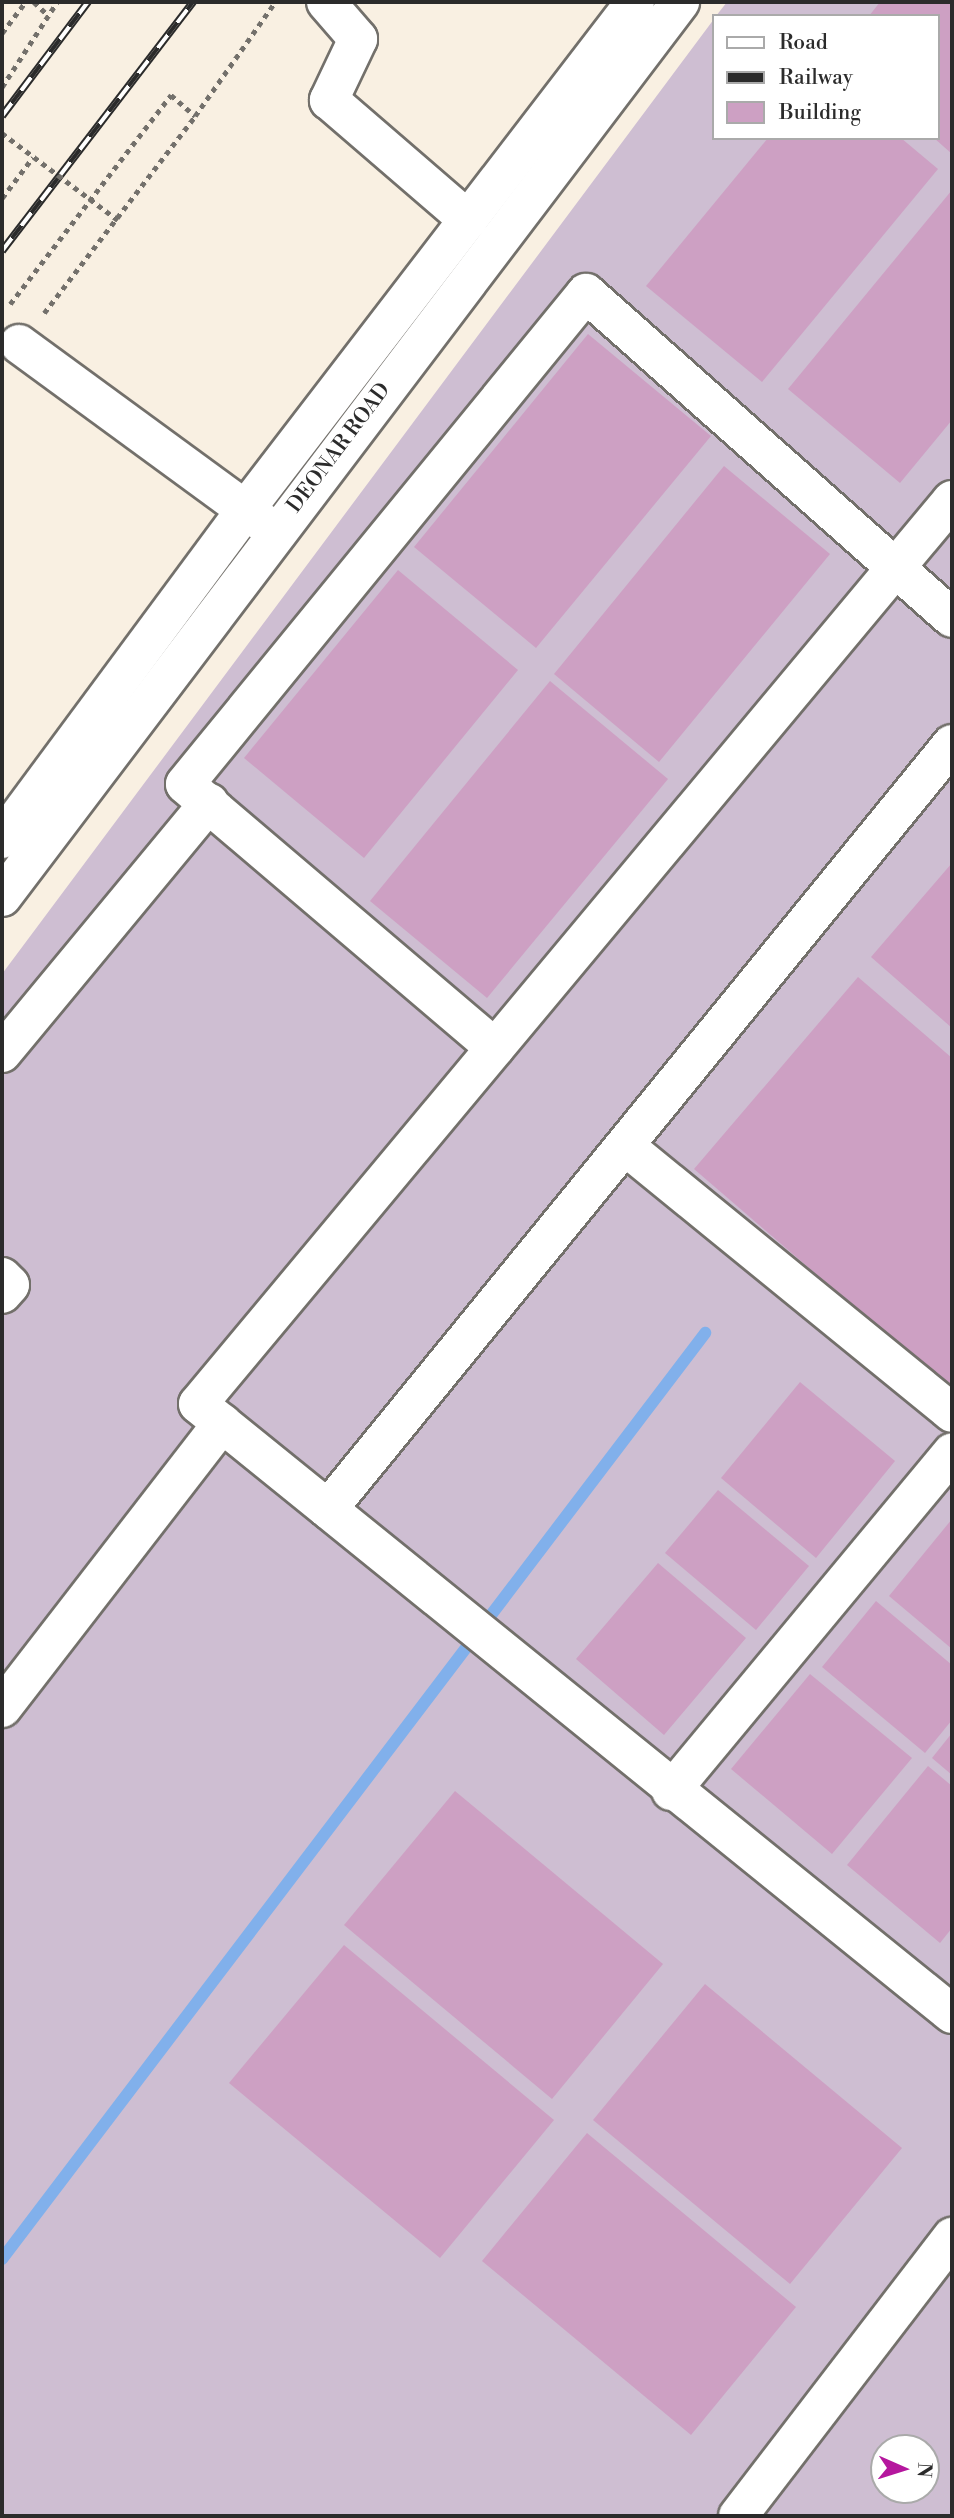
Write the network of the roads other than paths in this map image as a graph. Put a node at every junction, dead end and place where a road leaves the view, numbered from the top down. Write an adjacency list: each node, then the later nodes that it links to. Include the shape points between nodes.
1 (326, 2): 5 (street, via 358,39 329,100)
2 (635, 2): 4 (street, DEONAR ROAD)
3 (680, 2): 4 (street, DEONAR ROAD)
4 (599, 78): 5 (street, DEONAR ROAD); 8 (street, DEONAR ROAD)
5 (468, 220): 8 (street, DEONAR ROAD)
6 (11, 330): 8 (street)
7 (952, 500): 9 (street)
8 (260, 520): 12 (street, DEONAR ROAD)
9 (895, 568): 10 (street); 13 (street, via 586,293 184,784); 16 (street)
10 (952, 618)
11 (952, 744): 18 (street)
12 (55, 797): 14 (street, DEONAR ROAD); 15 (street, DEONAR ROAD)
13 (209, 803): 16 (street); 17 (street)
14 (2, 839)
15 (2, 897)
16 (495, 1048): 22 (street, via 198,1404)
17 (2, 1053)
18 (625, 1146): 21 (street); 24 (street)
19 (2, 1277): 20 (street, via 10,1284)
20 (2, 1294)
21 (952, 1413)
22 (222, 1423): 24 (street); 25 (street)
23 (952, 1452): 26 (street)
24 (328, 1509): 26 (street)
25 (2, 1707)
26 (671, 1791): 27 (street)
27 (952, 2014)
28 (952, 2237): 29 (street)
29 (738, 2516)

